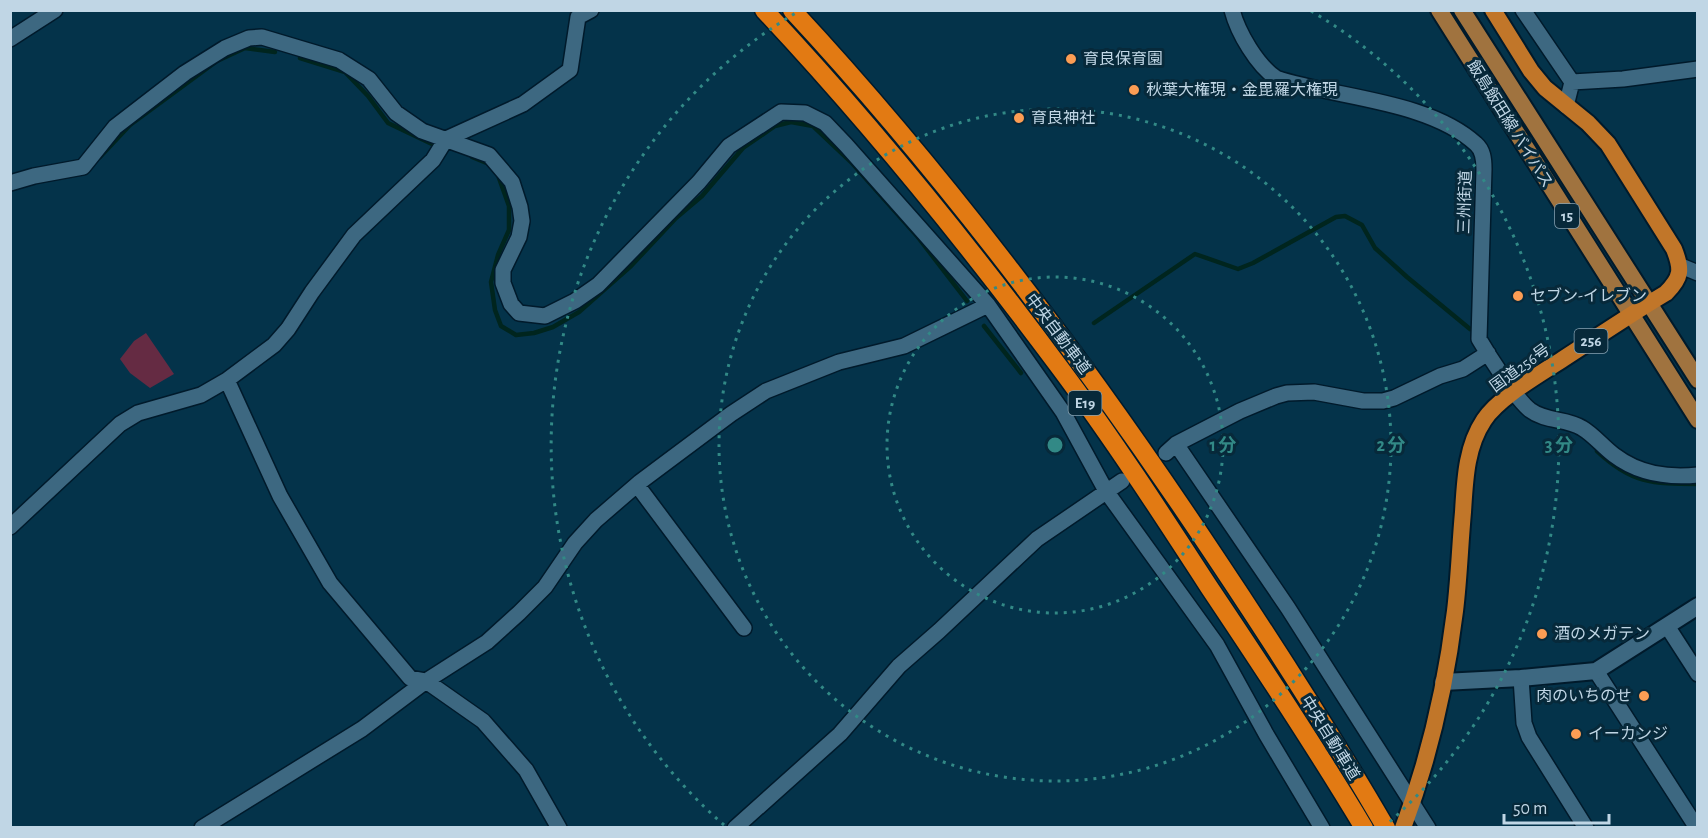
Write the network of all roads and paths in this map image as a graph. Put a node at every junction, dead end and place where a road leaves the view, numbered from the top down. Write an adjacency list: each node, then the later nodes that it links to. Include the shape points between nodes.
1 (55, 10): 10 (street)
2 (591, 10): 14 (street, via 578,16 570,70 523,104)
3 (764, 10): 44 (highway, 中央自動車道 / E19, via 877,137 1061,369 1280,694)
4 (792, 10): 45 (highway, 中央自動車道 / E19, via 893,124 1113,407 1281,657)
5 (1232, 10): 21 (street, 三州街道, via 1236,26 1266,71 1276,78 1432,118 1477,144 1484,169 1479,339)
6 (1439, 10): 20 (main road, 飯島飯田線 バイパス / 15)
7 (1462, 10): 18 (main road, 飯島飯田線 バイパス / 15)
8 (1492, 10): 13 (highway, via 1531,71)
9 (1523, 10): 12 (street)
10 (10, 39)
11 (1698, 69): 12 (street, via 1623,80)
12 (1572, 82): 13 (street)
13 (1566, 106): 16 (highway, via 1608,144)
14 (446, 139): 15 (street, via 422,131 396,113 369,79 339,60 262,37 249,38 185,73 115,127 83,166); 19 (street, via 489,155 512,182 522,221 519,237 502,270 511,304 519,313 545,316 598,285 729,146 781,112 805,113 825,123); 22 (street, via 433,159 354,235 274,345)
15 (10, 183)
16 (1681, 266): 17 (street); 18 (highway, 国道256号 / 256, via 1672,287)
17 (1698, 273)
18 (1649, 303): 20 (highway, 国道256号 / 256); 23 (main road, 飯島飯田線 バイパス / 15)
19 (988, 305): 28 (street, via 904,346 839,362 766,391); 29 (street, via 1063,412)
20 (1631, 315): 24 (highway, 国道256号 / 256); 25 (main road, 飯島飯田線 バイパス / 15)
21 (1488, 353): 24 (street, 三州街道); 39 (street, via 1463,369 1383,401 1314,392 1287,393 1240,411 1171,448 1288,608)
22 (227, 380): 30 (street, via 201,395 138,413 120,424); 37 (street, via 280,496 330,584 410,678)
23 (1698, 380)
24 (1514, 391): 26 (street, 三州街道, via 1530,410 1582,428 1644,472); 38 (highway, 国道256号 / 256, via 1485,418 1469,453 1455,611)
25 (1698, 420)
26 (1698, 476)
27 (1122, 481): 29 (street)
28 (637, 485): 33 (street); 37 (street, via 596,520 545,587 519,613 487,642)
29 (1106, 491): 42 (street, via 1037,539 989,582 899,666 840,734); 43 (street, via 1217,645)
30 (10, 527)
31 (1698, 606): 32 (street)
32 (1667, 626): 34 (street); 35 (street)
33 (744, 628)
34 (1596, 671): 36 (street); 49 (street)
35 (1698, 674)
36 (1521, 678): 38 (street); 48 (street, via 1524,723 1529,737)
37 (426, 681): 40 (street, via 362,729); 41 (street, via 483,721 526,770)
38 (1443, 682): 39 (highway, 国道256号 / 256)
39 (1412, 803): 46 (highway, 国道256号 / 256); 47 (street)
40 (202, 828)
41 (559, 828)
42 (735, 828)
43 (1322, 828)
44 (1364, 828)
45 (1386, 828)
46 (1403, 828)
47 (1428, 828)
48 (1586, 828)
49 (1697, 828)

